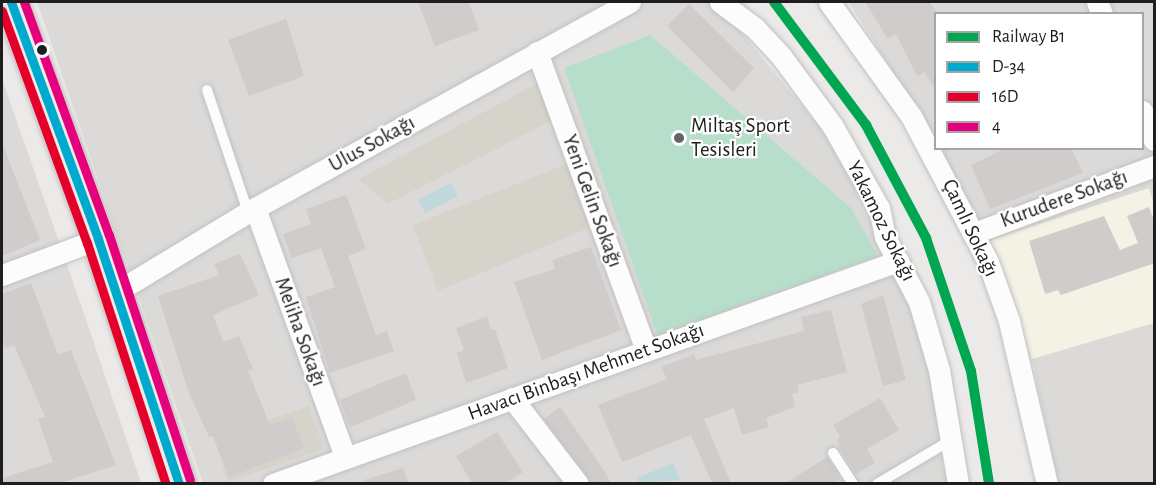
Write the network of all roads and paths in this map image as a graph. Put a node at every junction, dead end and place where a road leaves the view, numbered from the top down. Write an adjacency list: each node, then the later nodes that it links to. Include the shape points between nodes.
1 (11, 2): 12 (main road)
2 (630, 2): 5 (street, Ulus Sokağı)
3 (720, 2): 13 (street, Yakamoz Sokağı, via 770,41 832,125 879,208 885,237)
4 (829, 2): 11 (street, Çamlı Sokağı, via 911,116)
5 (537, 52): 10 (street, Ulus Sokağı); 16 (street, Yeni Gelin Sokağı)
6 (207, 90): 10 (lane)
7 (1144, 113): 8 (street)
8 (1155, 140)
9 (1155, 166): 11 (street, Kurudere Sokağı)
10 (252, 210): 15 (street, Ulus Sokağı); 20 (street, Meliha Sokağı)
11 (974, 233): 28 (street, Çamlı Sokağı, via 1009,321)
12 (98, 239): 14 (street); 15 (main road)
13 (898, 261): 16 (street, Havacı Binbaşı Mehmet Sokağı); 18 (street, Yakamoz Sokağı, via 920,307 943,386)
14 (2, 275)
15 (116, 292): 22 (main road)
16 (646, 350): 17 (street, Havacı Binbaşı Mehmet Sokağı)
17 (512, 398): 20 (street, Havacı Binbaşı Mehmet Sokağı); 24 (street)
18 (953, 439): 26 (lane); 27 (street, Yakamoz Sokağı)
19 (833, 453): 25 (lane)
20 (345, 457): 21 (street, Havacı Binbaşı Mehmet Sokağı)
21 (306, 478): 23 (street, Havacı Binbaşı Mehmet Sokağı)
22 (178, 483)
23 (273, 483)
24 (578, 483)
25 (853, 483)
26 (877, 483)
27 (958, 483)
28 (1047, 483)

